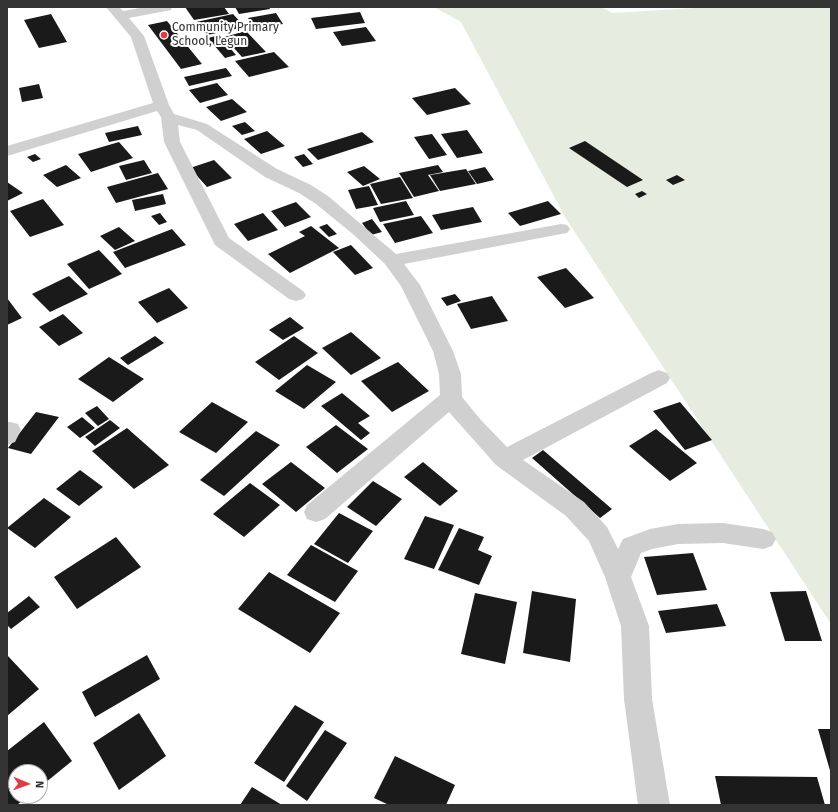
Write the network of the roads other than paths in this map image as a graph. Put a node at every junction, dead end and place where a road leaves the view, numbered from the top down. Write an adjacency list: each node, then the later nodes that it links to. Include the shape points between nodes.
1 (166, 7): 2 (street)
2 (115, 11): 3 (street, via 137,36)
3 (165, 111): 4 (street); 6 (street, via 202,127 271,173 322,200); 7 (street, via 172,142 221,241)
4 (7, 151)
5 (561, 230): 6 (street)
6 (392, 260): 9 (street, via 410,285 443,351 450,374)
7 (296, 295)
8 (659, 378): 10 (street)
9 (451, 398): 10 (street); 11 (street)
10 (504, 459): 13 (street, via 575,509 598,534)
11 (316, 512)
12 (763, 539): 13 (street, via 723,533 678,534 650,539 632,546)
13 (618, 577): 14 (street, via 635,626 638,699)
14 (654, 805)

